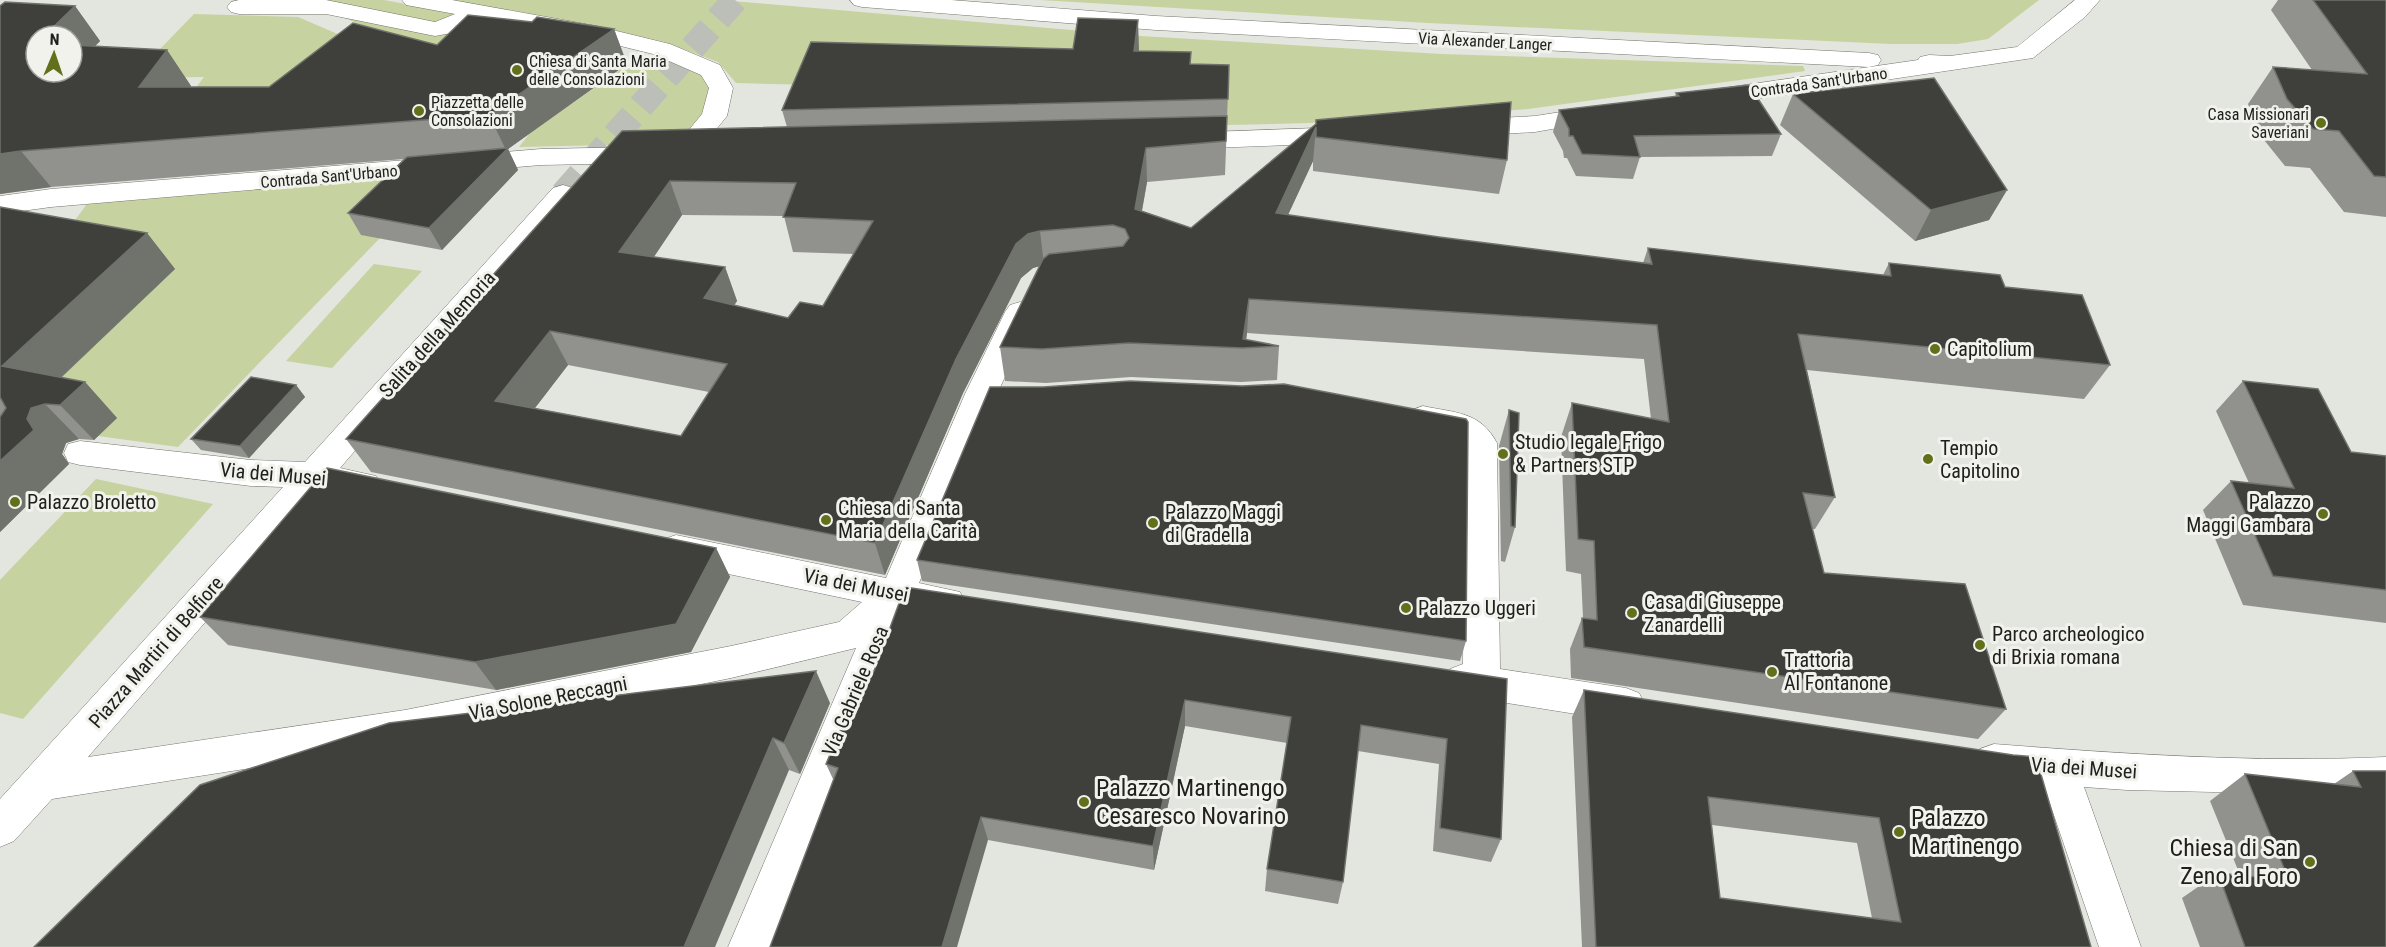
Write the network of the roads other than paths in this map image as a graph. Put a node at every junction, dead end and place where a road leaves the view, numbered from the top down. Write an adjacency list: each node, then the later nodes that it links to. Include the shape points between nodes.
1 (414, 0): 5 (street)
2 (862, 0): 6 (street, Via Alexander Langer, via 1156,23)
3 (2088, 0): 6 (street, Via Alexander Langer, via 2024,53)
4 (239, 7): 5 (street, via 326,8 442,29)
5 (476, 12): 13 (street, via 641,44 711,70 721,88 714,116)
6 (1950, 63): 7 (street, Contrada Sant'Urbano)
7 (1689, 101)
8 (1618, 111): 9 (street, via 1535,124)
9 (1439, 129)
10 (1368, 134): 11 (street)
11 (1152, 142)
12 (717, 153): 13 (street, Contrada Sant'Urbano)
13 (682, 154): 15 (street, Contrada Sant'Urbano, via 541,158)
14 (563, 194): 21 (street, Salita della Memoria)
15 (0, 205)
16 (1033, 286): 17 (street, Via Gabriele Rosa)
17 (981, 394): 18 (street); 24 (street, Via Gabriele Rosa)
18 (1013, 395)
19 (1395, 413): 27 (street, via 1472,429 1479,436)
20 (80, 453): 21 (street, Via dei Musei, via 251,473)
21 (312, 475): 22 (street, Via dei Musei); 32 (street, Piazza Martiri di Belfiore)
22 (398, 492)
23 (645, 542): 24 (street, Via dei Musei)
24 (896, 594): 25 (street, Via dei Musei); 32 (street, Via Solone Reccagni, via 849,635 742,660 405,727); 34 (street, Via Gabriele Rosa)
25 (977, 606)
26 (1426, 675): 27 (street)
27 (1481, 683): 28 (street)
28 (1655, 710)
29 (1965, 758): 30 (street, Via dei Musei)
30 (2057, 766): 31 (street, Via dei Musei, via 2127,772); 35 (street)
31 (2386, 775)
32 (42, 782): 33 (street, Piazza Martiri di Belfiore)
33 (0, 828)
34 (749, 947)
35 (2121, 947)

